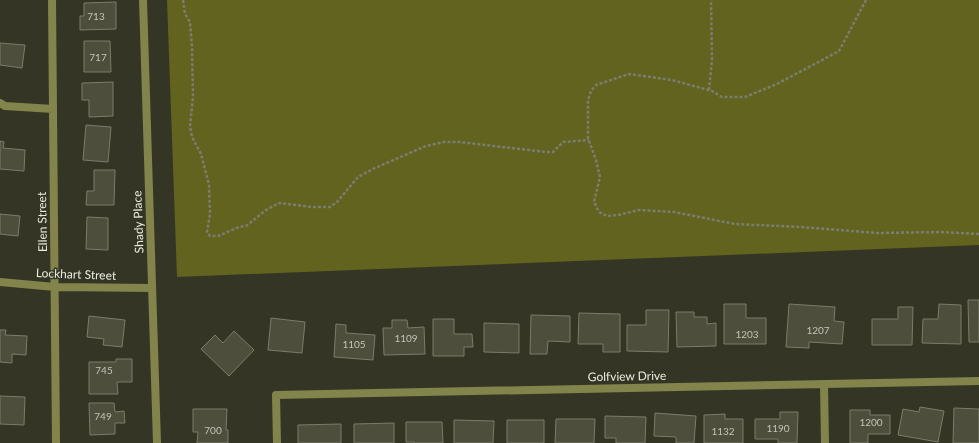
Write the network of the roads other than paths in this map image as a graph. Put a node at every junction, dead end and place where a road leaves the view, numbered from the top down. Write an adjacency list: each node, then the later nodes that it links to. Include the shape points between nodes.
1 (52, 0): 4 (street, Ellen Street)
2 (143, 0): 7 (street, Shady Place)
3 (0, 103): 4 (street, via 5,106)
4 (53, 109): 6 (street, Ellen Street)
5 (0, 282): 6 (street, Lockhart Street)
6 (55, 287): 7 (street, Lockhart Street); 10 (street, Ellen Street)
7 (152, 288): 11 (street, Shady Place)
8 (979, 381): 9 (street, Golfview Drive)
9 (824, 384): 12 (street, Golfview Drive, via 276,395); 13 (street)
10 (56, 443)
11 (157, 443)
12 (277, 443)
13 (825, 443)

